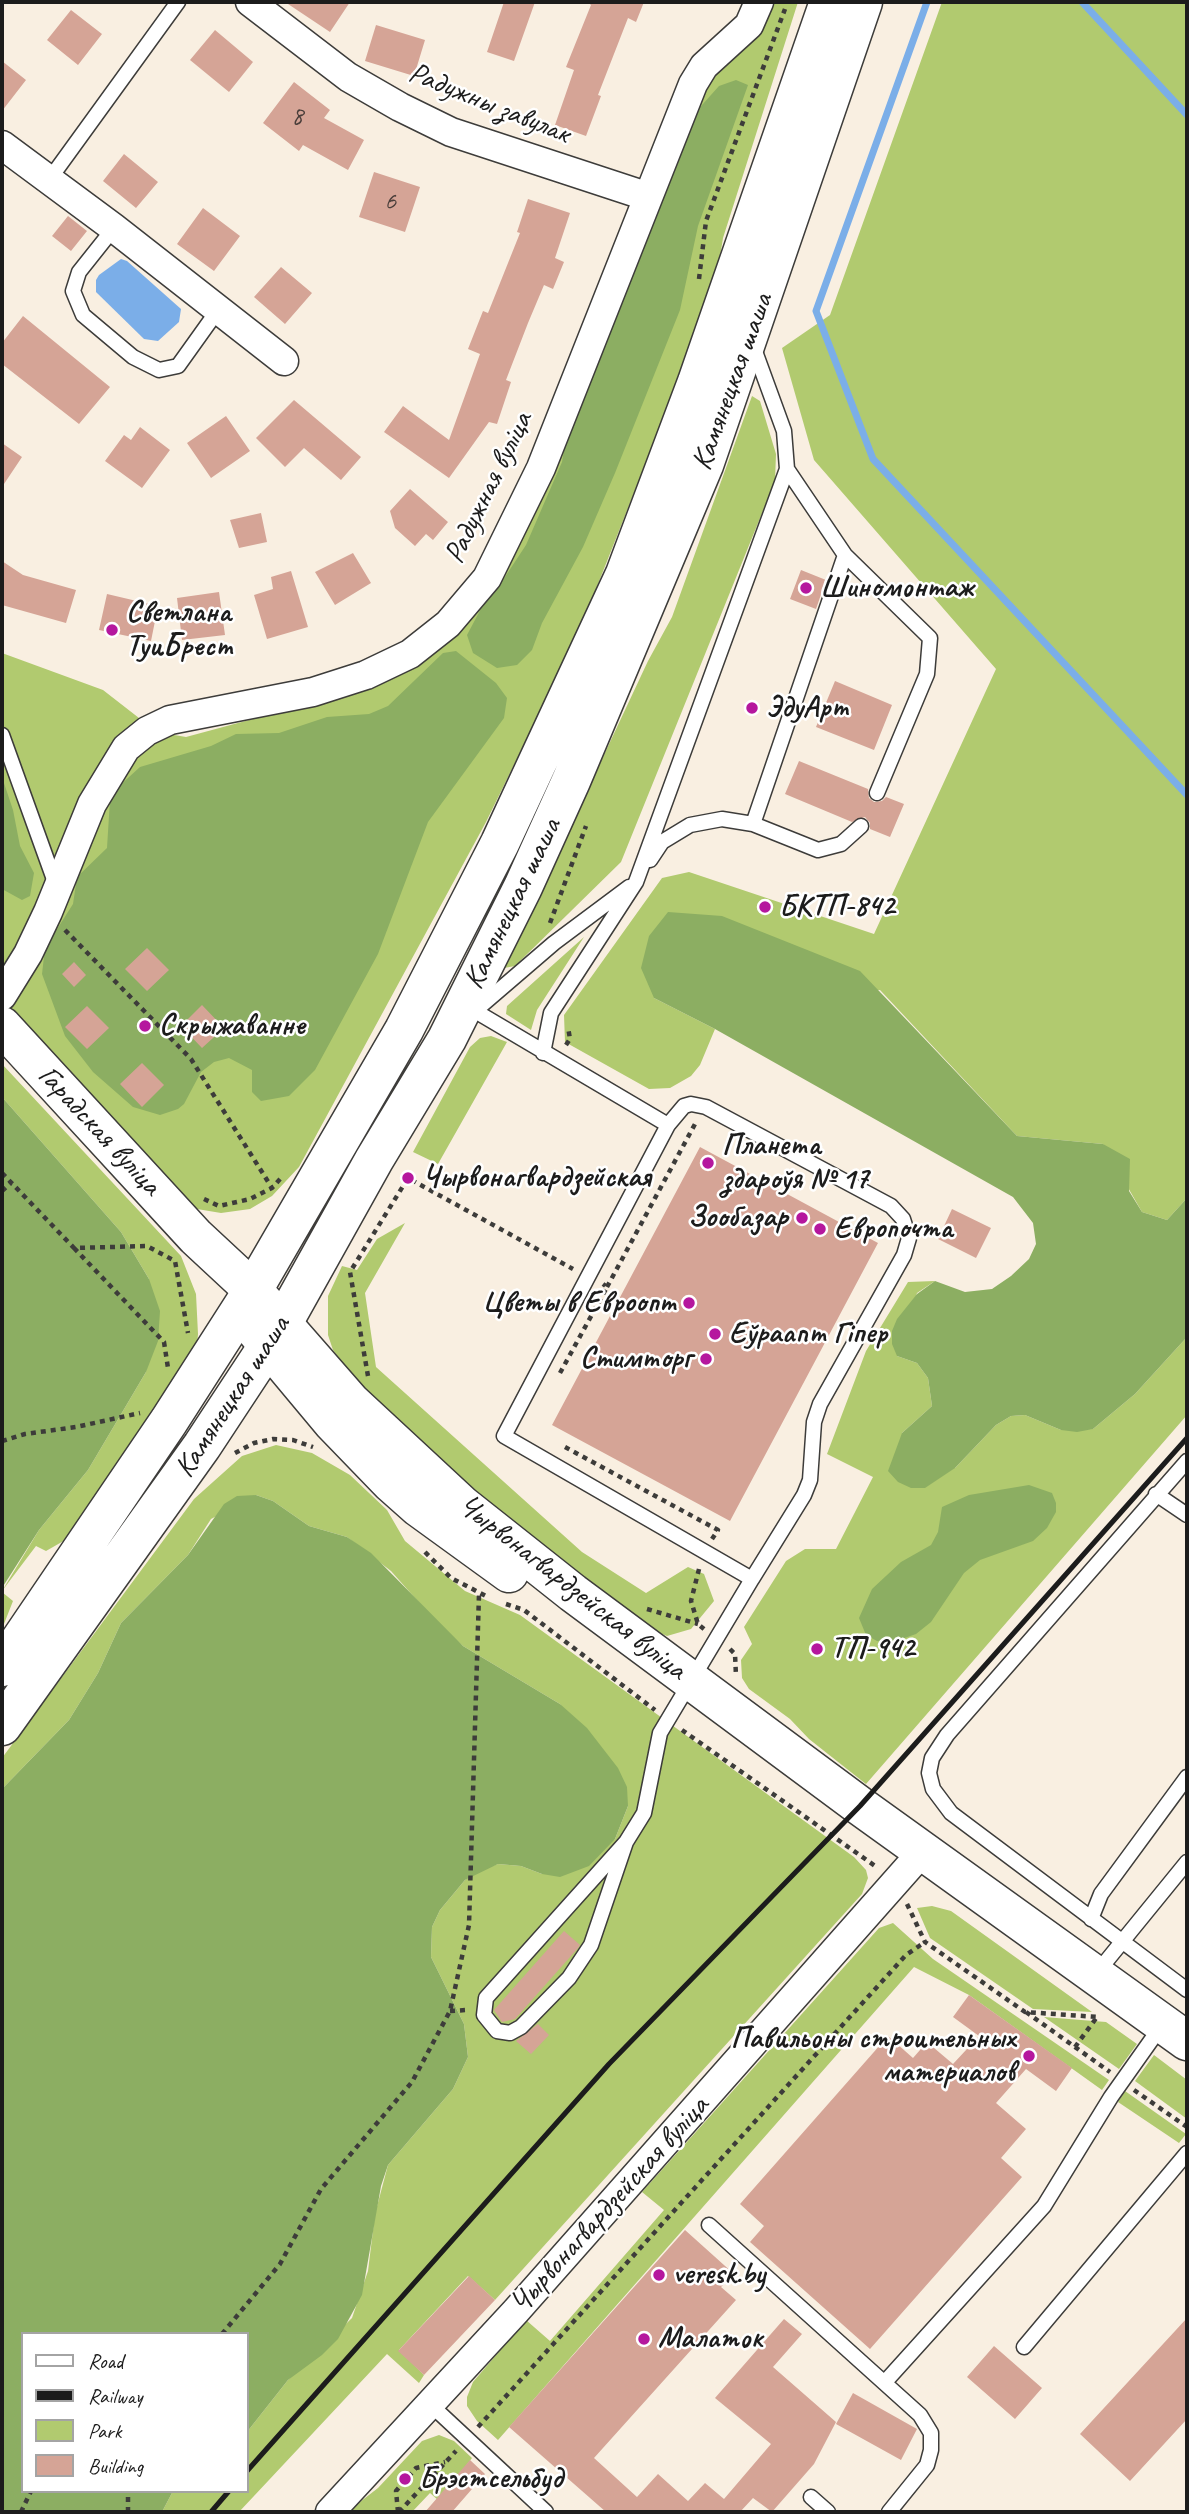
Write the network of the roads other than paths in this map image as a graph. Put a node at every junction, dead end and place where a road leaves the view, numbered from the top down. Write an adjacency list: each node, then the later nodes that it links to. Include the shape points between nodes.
1 (178, 2): 8 (lane)
2 (250, 2): 9 (street, Радужны завулак, via 348,77 400,107 452,132)
3 (759, 2): 9 (street, Радужная вуліца, via 749,25 704,66 693,84)
4 (806, 2): 11 (main road, via 799,39)
5 (829, 2): 11 (main road, Камянецкая шаша)
6 (863, 2): 13 (main road, Камянецкая шаша)
7 (2, 145): 8 (street)
8 (49, 180): 10 (street)
9 (646, 195): 22 (street, Радужная вуліца, via 541,468 487,578 448,624 410,654 366,675 313,692 170,720 147,731 126,748 109,774)
10 (114, 228): 12 (street); 12 (lane, via 79,272 73,291 83,315 132,357 159,370 178,366)
11 (712, 291): 29 (main road, Камянецкая шаша, via 697,382 640,536 555,728 404,1030)
12 (218, 310): 14 (street)
13 (750, 337): 15 (lane, via 784,431); 26 (main road, Камянецкая шаша, via 704,465 582,755)
14 (284, 361)
15 (787, 469): 16 (lane); 21 (lane)
16 (845, 555): 18 (lane, via 930,638 927,674); 19 (lane)
17 (2, 735): 22 (lane)
18 (877, 793)
19 (753, 824): 20 (lane, via 818,850 841,844); 21 (lane, via 722,818 690,825 662,842)
20 (861, 826)
21 (636, 882): 24 (lane); 27 (lane, via 551,1013)
22 (52, 900): 23 (street, Радужная вуліца, via 28,954)
23 (2, 996)
24 (475, 1010): 26 (lane); 27 (lane)
25 (2, 1026): 29 (main road, Гарадская вуліца, via 196,1237)
26 (447, 1039): 30 (main road, Камянецкая шаша)
27 (543, 1053): 28 (lane)
28 (668, 1125): 34 (lane, via 503,1436); 34 (lane, via 684,1106 706,1107 891,1206 903,1219 909,1238 904,1255 820,1404 804,1495)
29 (246, 1301): 30 (main road, Чырвонагвардзейская вуліца); 35 (main road, Камянецкая шаша)
30 (275, 1334): 36 (main road, Чырвонагвардзейская вуліца, via 433,1479 564,1585); 37 (main road, Камянецкая шаша, via 202,1446)
31 (1187, 1461): 32 (lane)
32 (1156, 1494): 33 (lane); 42 (lane, via 947,1735 932,1758 929,1773 933,1789 951,1813)
33 (1187, 1515)
34 (752, 1579): 36 (lane)
35 (2, 1667)
36 (681, 1697): 39 (lane, via 656,1751 644,1813); 41 (main road, Чырвонагвардзейская вуліца)
37 (2, 1726)
38 (1187, 1777): 42 (lane, via 1101,1894)
39 (626, 1842): 39 (lane, via 583,1958 521,2027 510,2033 497,2031 484,2015 486,1998)
40 (1187, 1862): 43 (lane)
41 (910, 1865): 44 (main road, Чырвонагвардзейская вуліца); 52 (street, Чырвонагвардзейская вуліца)
42 (1091, 1919): 43 (lane)
43 (1120, 1941): 44 (lane); 45 (lane)
44 (1091, 1981): 46 (main road, Чырвонагвардзейская вуліца)
45 (1187, 1990)
46 (1168, 2034): 47 (main road, Чырвонагвардзейская вуліца); 51 (lane, via 1111,2097 1044,2206)
47 (1187, 2061)
48 (1187, 2153): 50 (lane)
49 (709, 2225): 51 (lane)
50 (1024, 2347)
51 (885, 2382): 57 (lane, via 920,2415 930,2432 932,2450 927,2465)
52 (431, 2405): 54 (street, Чырвонагвардзейская вуліца); 55 (lane)
53 (811, 2497): 56 (lane)
54 (330, 2512)
55 (546, 2512)
56 (828, 2512)
57 (888, 2512)

